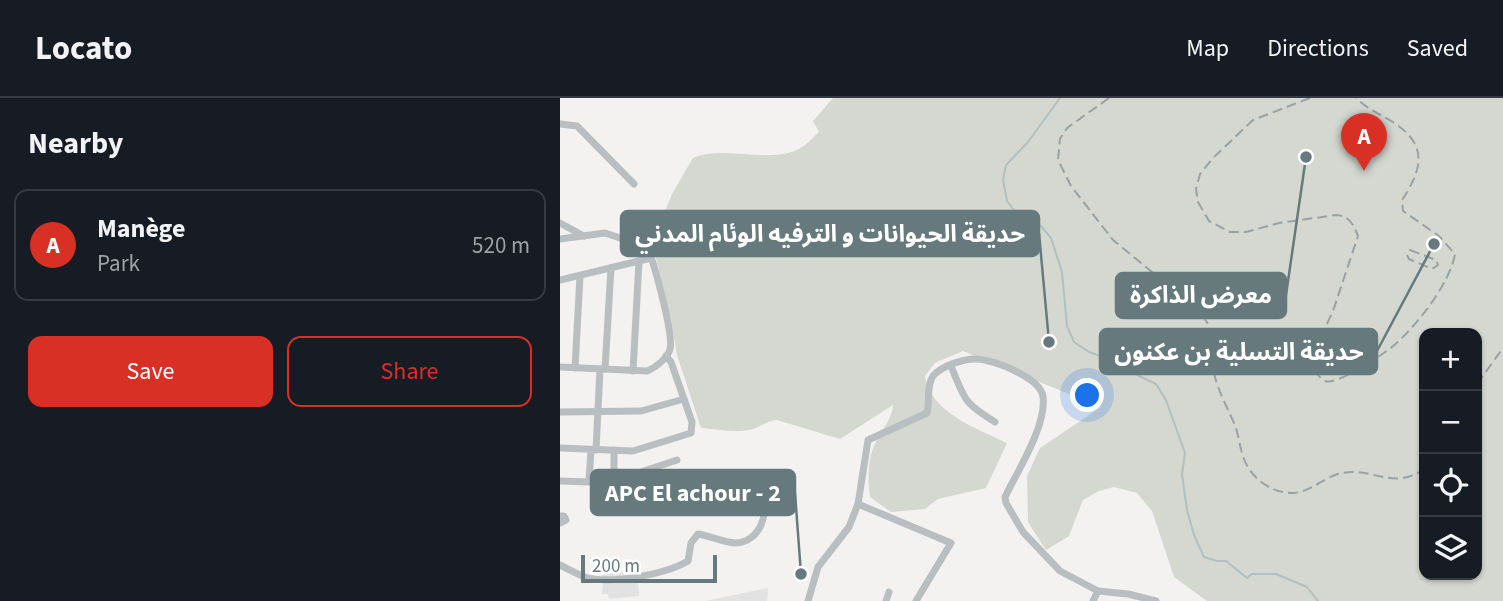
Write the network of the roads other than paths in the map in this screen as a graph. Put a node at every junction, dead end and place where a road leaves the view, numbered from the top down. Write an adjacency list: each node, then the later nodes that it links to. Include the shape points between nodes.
1 (560, 124): 2 (street, via 577,126)
2 (634, 184)
3 (560, 223): 4 (street)
4 (584, 236): 5 (street); 6 (street, via 607,234 647,247)
5 (560, 239)
6 (651, 258): 7 (street); 11 (street, via 670,342)
7 (639, 261): 8 (street); 16 (street)
8 (611, 268): 9 (street); 15 (street)
9 (580, 276): 10 (street); 14 (street)
10 (560, 280)
11 (666, 356): 16 (street, via 653,369); 17 (street)
12 (951, 366): 20 (street, via 964,399); 27 (street, via 930,382 927,413 868,440); 31 (street, via 967,359 1002,365 1041,389 1037,429 1006,503 1023,532 1056,568)
13 (560, 367): 14 (street)
14 (575, 368): 15 (street)
15 (603, 369): 16 (street); 19 (street)
16 (633, 371)
17 (684, 399): 19 (street, via 642,411); 23 (street, via 691,433 633,451)
18 (560, 412): 19 (street)
19 (599, 414): 22 (street)
20 (995, 422)
21 (560, 448): 22 (street)
22 (593, 450): 23 (street); 25 (street, via 589,482)
23 (614, 450): 24 (street, via 614,481)
24 (677, 460)
25 (560, 481)
26 (758, 494): 30 (street, via 766,513 751,537 737,544 698,534 682,565 602,579)
27 (858, 504): 33 (street, via 849,527 818,567); 35 (street, via 951,543)
28 (560, 516): 29 (street, via 566,520)
29 (560, 523)
30 (560, 565)
31 (1098, 591): 36 (street); 37 (street)
32 (889, 592): 34 (street)
33 (808, 601)
34 (886, 601)
35 (916, 601)
36 (1093, 601)
37 (1156, 601)

